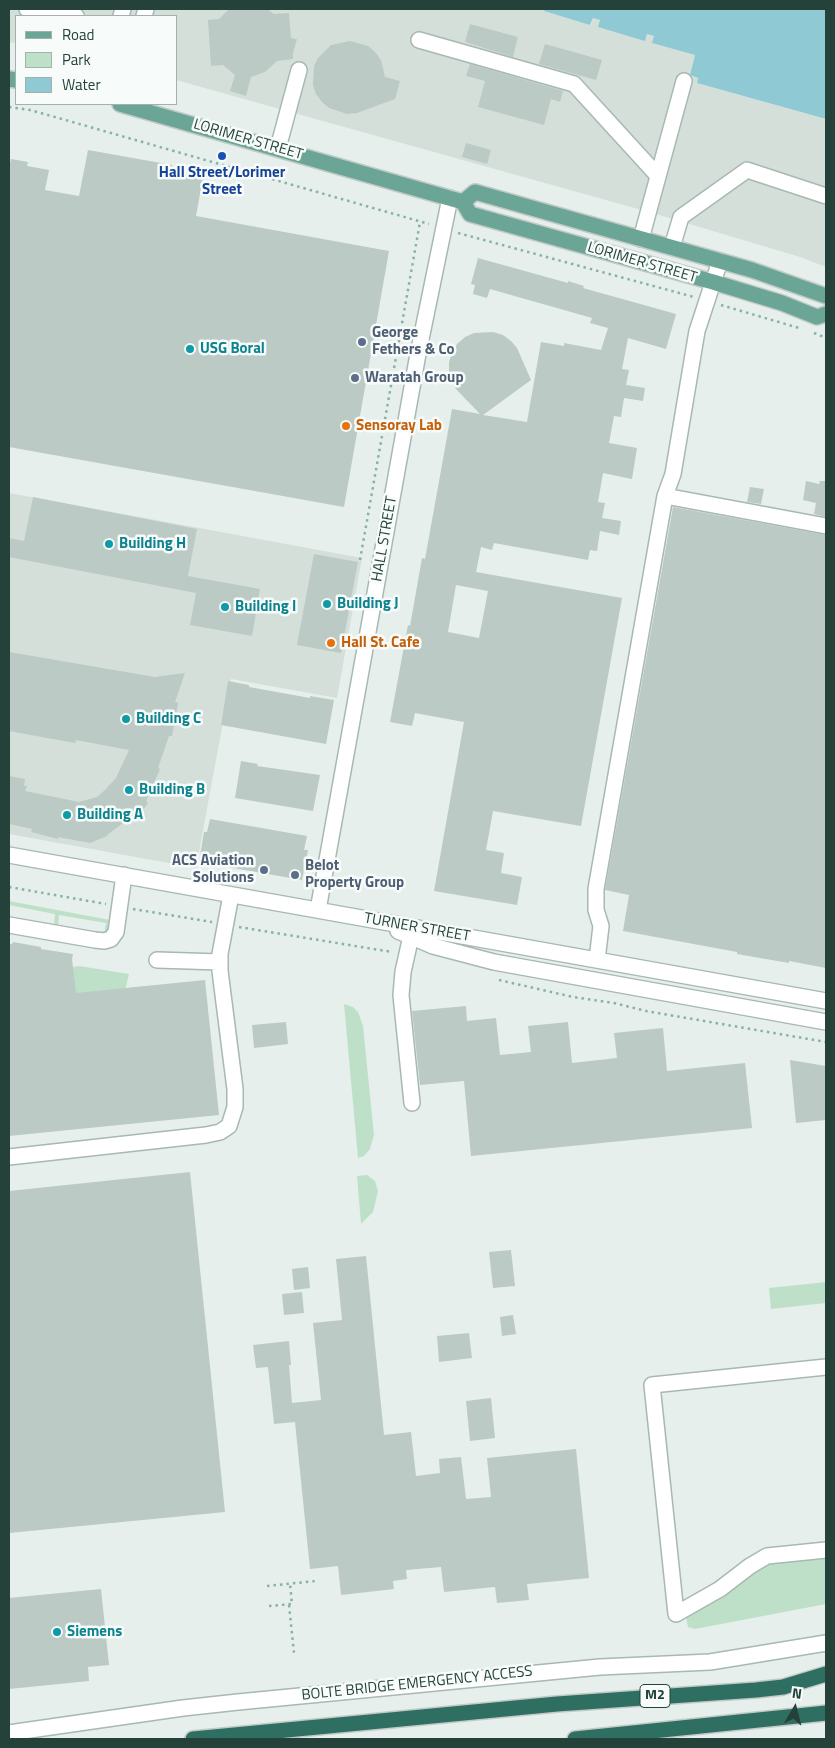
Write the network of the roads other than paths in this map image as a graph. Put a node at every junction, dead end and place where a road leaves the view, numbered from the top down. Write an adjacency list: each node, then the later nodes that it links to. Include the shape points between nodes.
1 (27, 9): 2 (street)
2 (69, 15)
3 (419, 40): 8 (street, via 574,84)
4 (299, 70): 7 (street)
5 (684, 81): 8 (street)
6 (124, 105): 7 (main road, LORIMER STREET)
7 (278, 148): 10 (main road, LORIMER STREET)
8 (658, 176): 11 (street)
9 (826, 196): 12 (street, via 747,170 681,217)
10 (456, 200): 11 (main road, LORIMER STREET, via 475,192); 14 (main road, LORIMER STREET, via 470,214); 22 (street, HALL STREET, via 442,228)
11 (641, 239): 12 (main road, LORIMER STREET)
12 (672, 247): 13 (main road, LORIMER STREET)
13 (720, 261): 14 (street); 15 (main road, LORIMER STREET)
14 (713, 282): 16 (main road, LORIMER STREET, via 817,317); 17 (street, via 697,331 674,474)
15 (826, 296)
16 (826, 314)
17 (665, 496): 18 (street); 27 (street, via 596,889 596,910 601,926)
18 (826, 526)
19 (9, 855): 20 (street, TURNER STREET)
20 (124, 875): 21 (street, TURNER STREET); 24 (street, via 116,932 111,939 96,940)
21 (231, 895): 22 (street, TURNER STREET); 28 (street)
22 (318, 910): 23 (street, TURNER STREET)
23 (374, 921): 25 (street); 27 (street, TURNER STREET)
24 (9, 924)
25 (411, 936): 30 (street, via 459,954 494,962); 31 (street, via 401,995)
26 (157, 960): 28 (street)
27 (597, 960): 29 (street, TURNER STREET)
28 (220, 962): 32 (street, via 235,1089 235,1107 229,1126 206,1135)
29 (826, 1001)
30 (826, 1022)
31 (412, 1103)
32 (9, 1157)
33 (826, 1367): 34 (street, via 652,1385 676,1614 720,1589 767,1556)
34 (826, 1550)
35 (826, 1643): 38 (street, BOLTE BRIDGE EMERGENCY ACCESS, via 710,1662 600,1667 238,1702)
36 (826, 1674): 39 (highway, M2, via 783,1687 756,1690 538,1705)
37 (826, 1713): 40 (highway)
38 (9, 1733)
39 (198, 1739)
40 (575, 1739)

